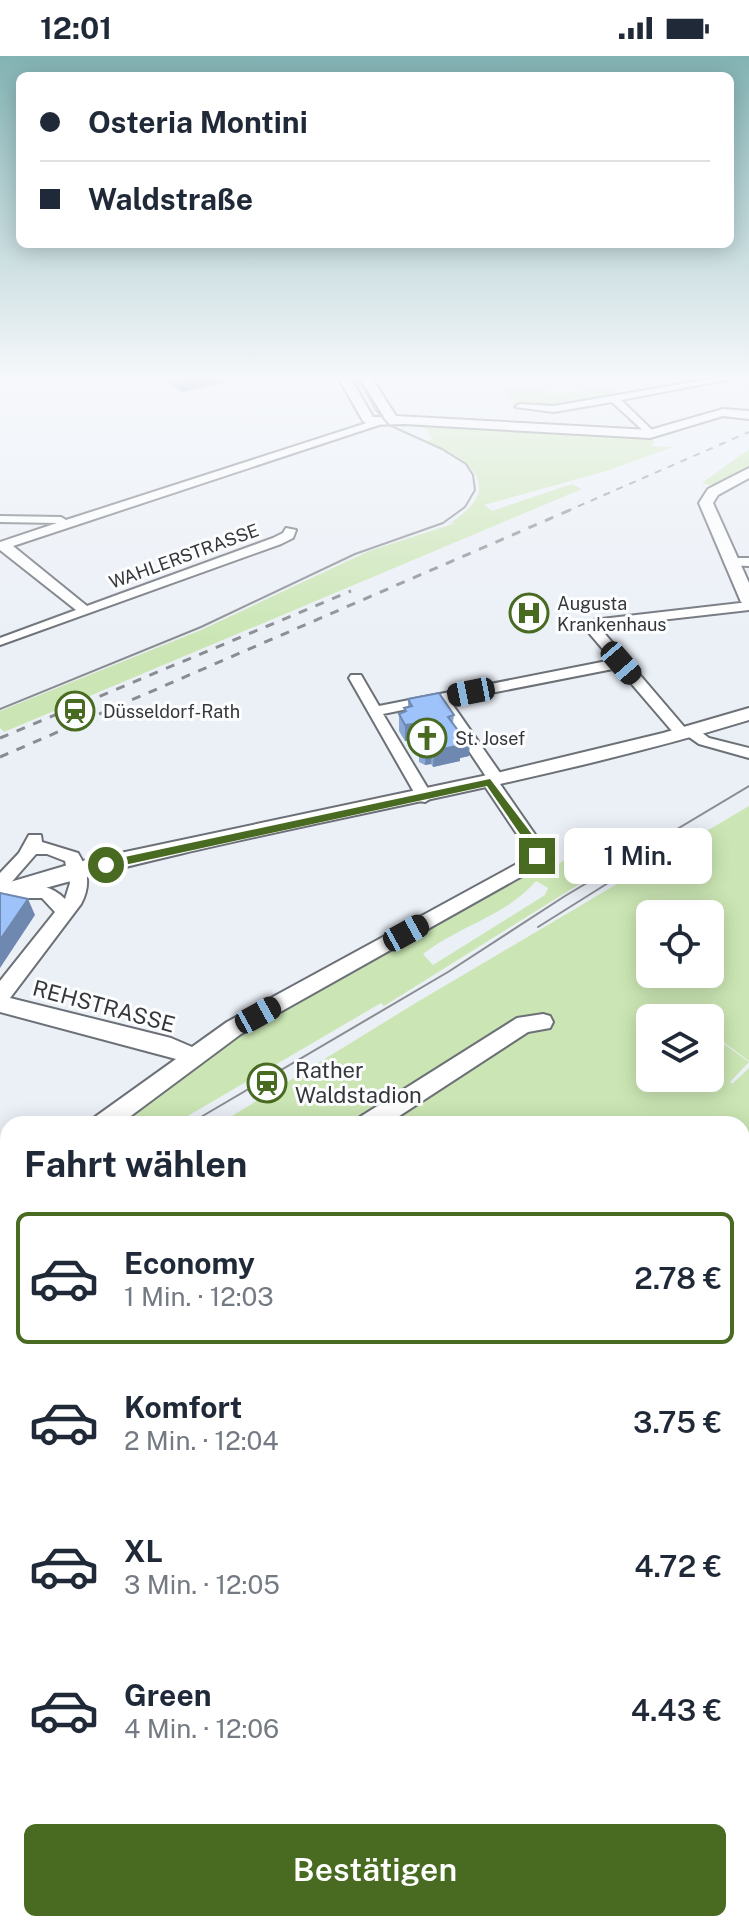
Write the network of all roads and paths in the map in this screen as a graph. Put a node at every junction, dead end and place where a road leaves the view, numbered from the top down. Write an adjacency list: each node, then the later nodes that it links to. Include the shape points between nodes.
1 (249, 465): 4 (street)
2 (749, 472): 7 (main road, via 707,500)
3 (0, 519): 4 (street)
4 (68, 524): 6 (street)
5 (290, 530): 10 (street, WAHLERSTRASSE, via 277,541)
6 (2, 546): 10 (street)
7 (730, 562): 8 (street); 9 (main road)
8 (749, 562)
9 (749, 604): 12 (street, via 589,624)
10 (85, 611): 11 (street, WAHLERSTRASSE)
11 (3, 642)
12 (621, 663): 14 (street); 17 (street)
13 (356, 678): 15 (street)
14 (441, 698): 15 (street); 19 (street)
15 (374, 711): 20 (street)
16 (749, 714): 17 (main road)
17 (688, 733): 18 (street); 19 (main road)
18 (749, 753)
19 (493, 781): 20 (main road); 27 (street, via 536,849 534,862 234,1028)
20 (425, 797): 21 (main road)
21 (78, 870): 22 (main road); 22 (street, via 34,844); 23 (street, via 77,894)
22 (2, 887): 23 (street, via 47,892)
23 (65, 911): 24 (street)
24 (0, 996)
25 (0, 1004): 27 (street, REHSTRASSE, via 171,1047)
26 (543, 1022): 29 (street, via 524,1024)
27 (194, 1058): 28 (street)
28 (114, 1116)
29 (380, 1116)

